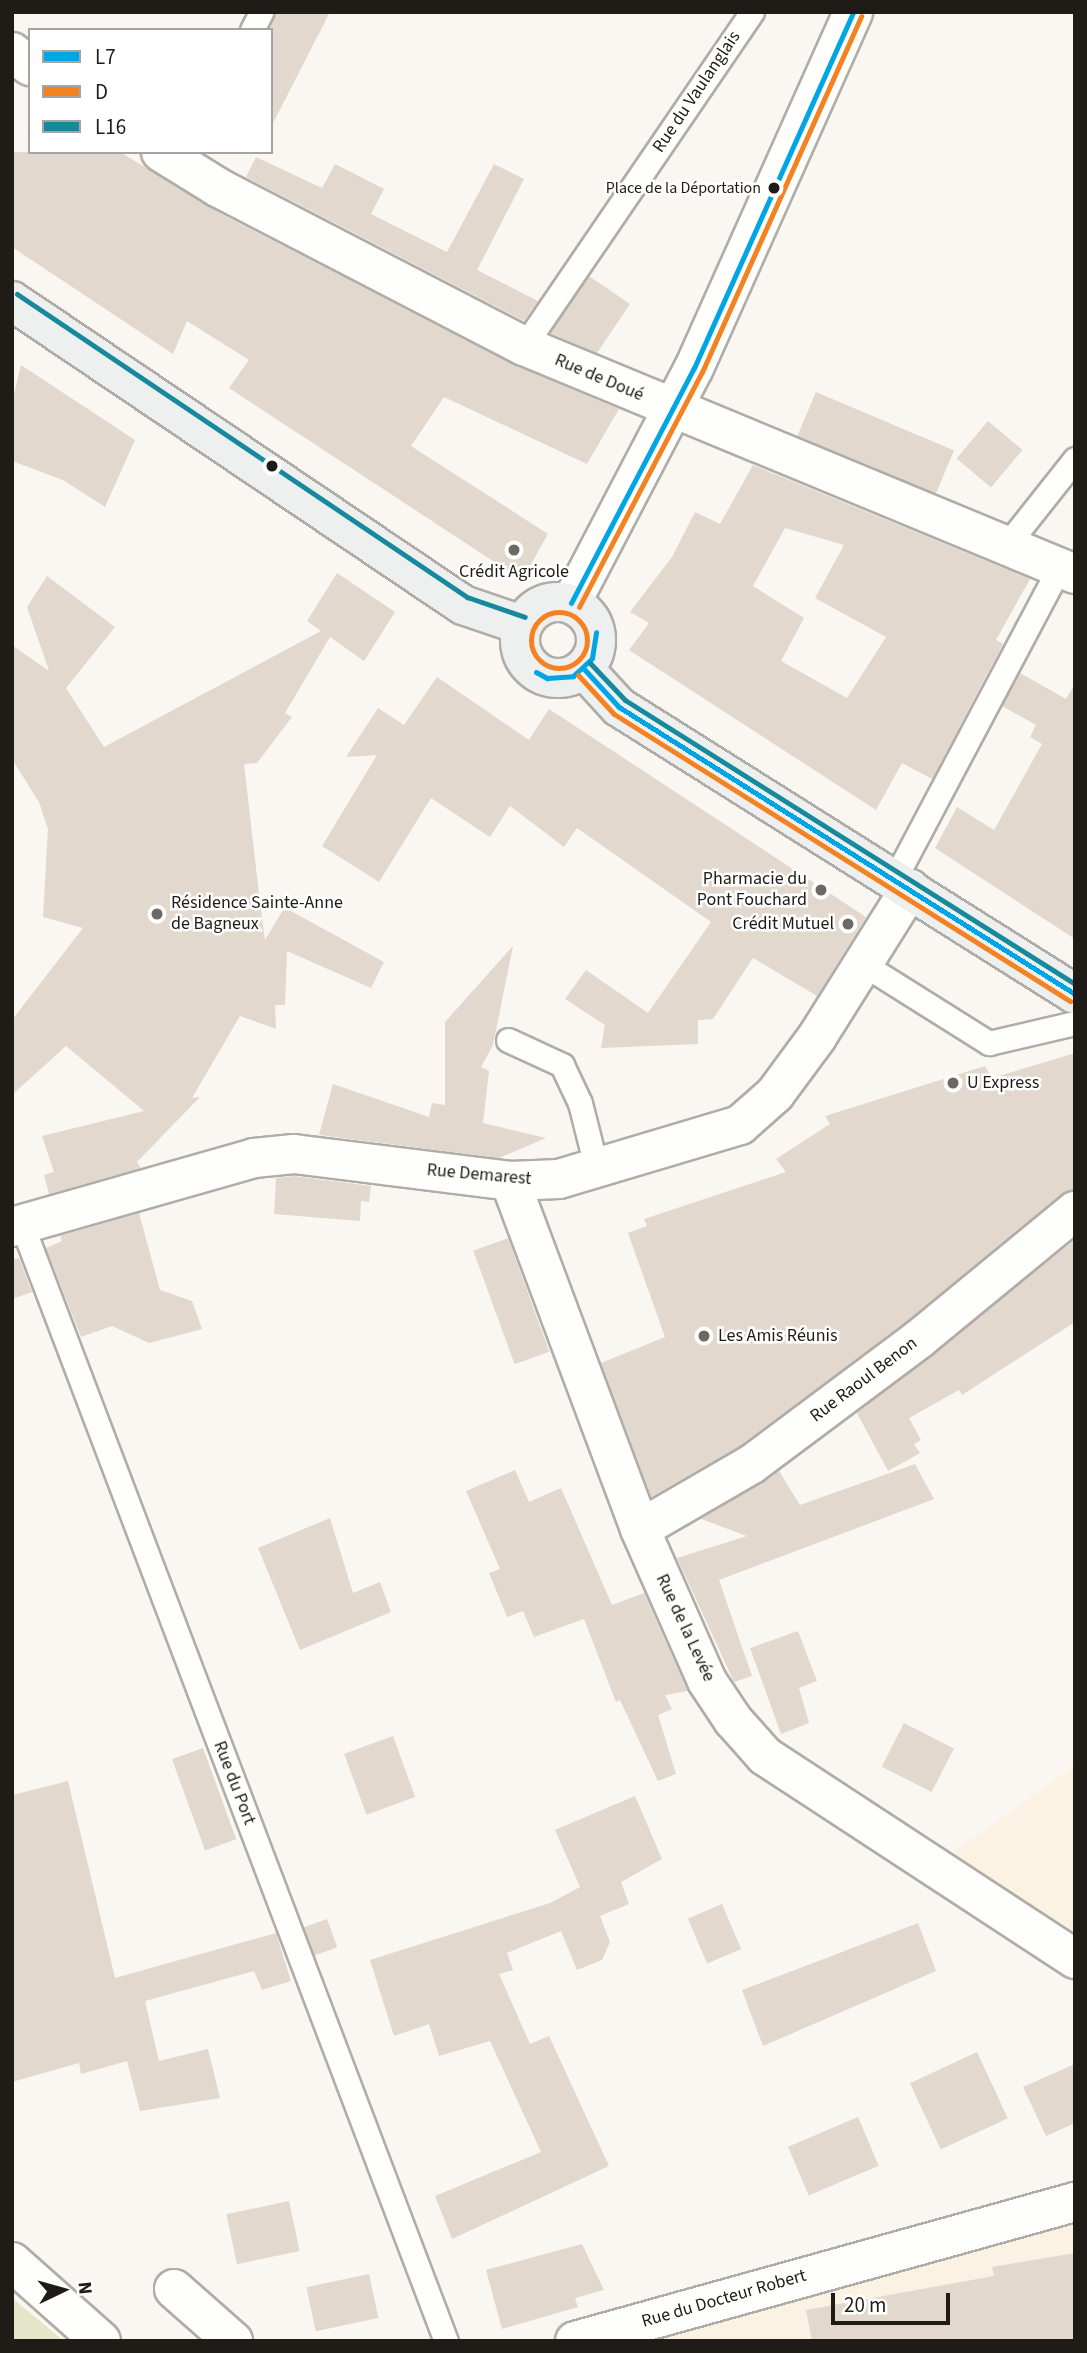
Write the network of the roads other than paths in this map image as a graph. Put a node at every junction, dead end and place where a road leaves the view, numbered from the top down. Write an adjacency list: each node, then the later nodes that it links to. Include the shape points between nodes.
1 (261, 12): 4 (lane)
2 (752, 12): 9 (lane, Rue du Vaulanglais)
3 (853, 12): 10 (street)
4 (252, 28)
5 (12, 51): 6 (street)
6 (28, 64)
7 (175, 156): 9 (street, Rue de Doué)
8 (12, 301): 15 (main road, via 463,605)
9 (524, 346): 10 (street, Rue de Doué)
10 (674, 410): 12 (street, Rue de Doué); 14 (street)
11 (1075, 458): 12 (lane)
12 (1006, 546): 13 (street, Rue de Doué)
13 (1067, 571): 17 (lane)
14 (571, 603): 15 (main road, via 548,603); 16 (main road, via 591,620 596,632 597,645)
15 (522, 625): 16 (main road, via 521,651 536,672 561,679)
16 (584, 669): 17 (main road, via 619,707)
17 (902, 884): 18 (street, Rue Demarest); 19 (main road)
18 (863, 964): 20 (lane, via 989,1043); 22 (street, Rue Demarest, via 775,1094 740,1125)
19 (1075, 994)
20 (1075, 1023)
21 (508, 1040): 22 (lane, via 562,1065 580,1103)
22 (597, 1170): 23 (street, Rue Demarest)
23 (510, 1181): 25 (street, Rue Demarest, via 294,1154 254,1158); 26 (street, Rue de la Levée)
24 (1075, 1211): 26 (street, Rue Raoul Benon, via 919,1339 752,1464)
25 (17, 1226): 33 (lane, Rue du Port)
26 (640, 1529): 27 (street, Rue de la Levée, via 707,1681 765,1756)
27 (1075, 1959)
28 (1075, 2202): 34 (street, Rue du Docteur Robert)
29 (12, 2262): 31 (street)
30 (174, 2289): 32 (street)
31 (102, 2341)
32 (233, 2341)
33 (446, 2341)
34 (575, 2341)

